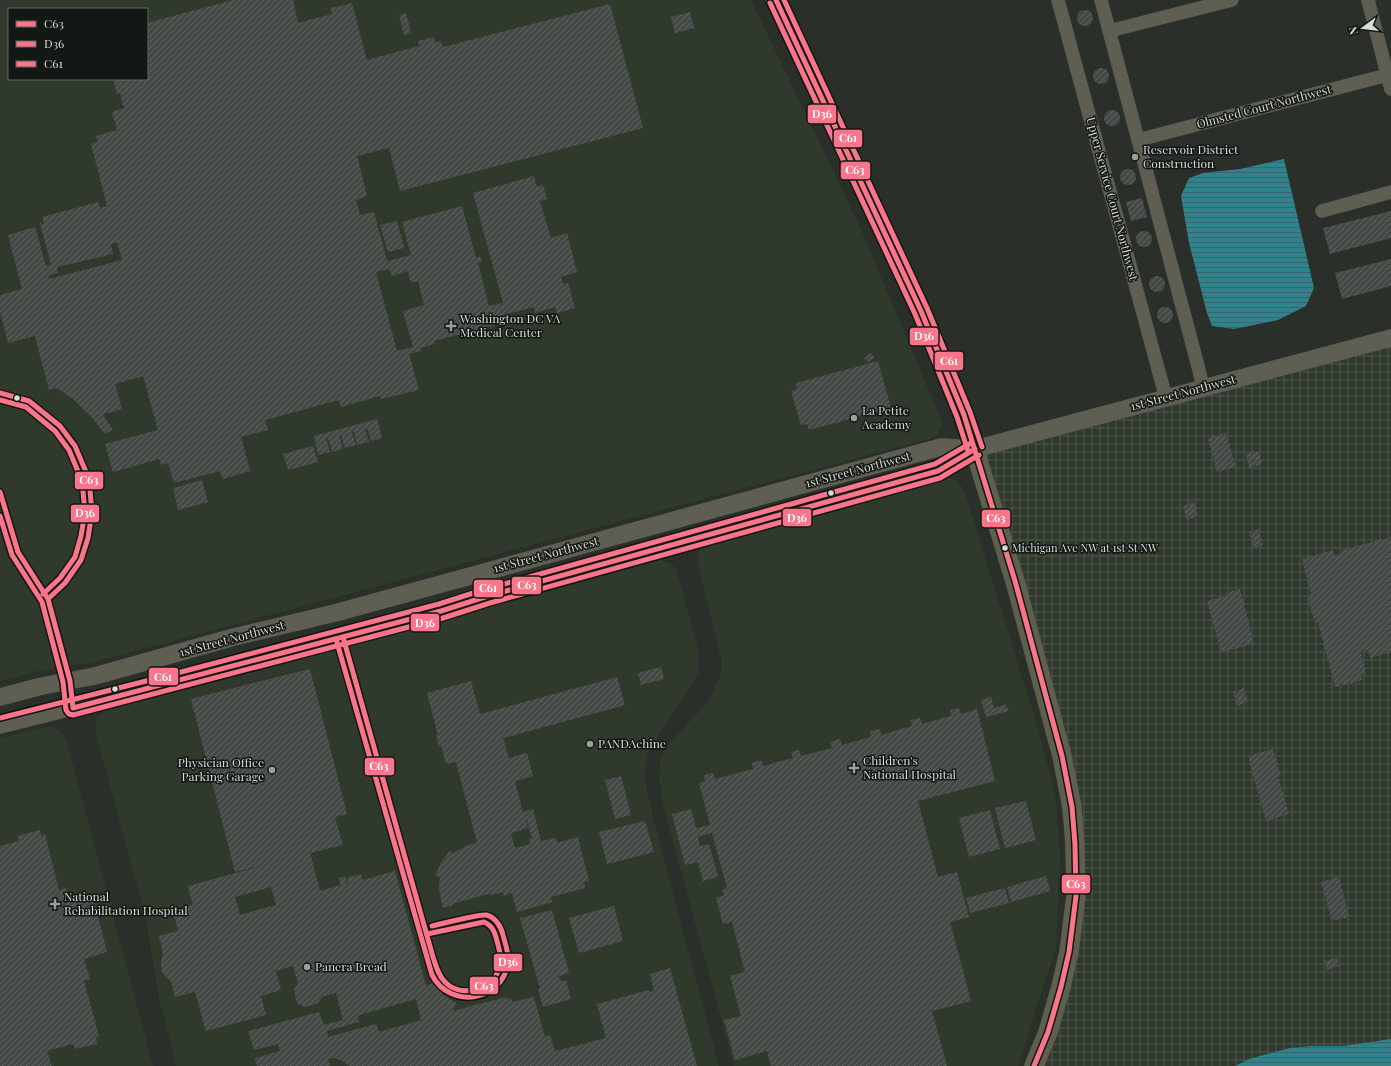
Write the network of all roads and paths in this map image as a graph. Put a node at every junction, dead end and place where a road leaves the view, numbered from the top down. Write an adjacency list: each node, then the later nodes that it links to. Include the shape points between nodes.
1 (776, 0): 15 (main road, via 921,312 964,415)
2 (1058, 0): 14 (street, Upper Service Court Northwest)
3 (1101, 0): 6 (street)
4 (1232, 0): 6 (street)
5 (1368, 0): 7 (street)
6 (1109, 31): 9 (street)
7 (1389, 74): 8 (street); 9 (street, Olmsted Court Northwest)
8 (1391, 89)
9 (1138, 140): 13 (street)
10 (1391, 192): 11 (street)
11 (1322, 211)
12 (1391, 338): 13 (street, 1st Street Northwest)
13 (1203, 388): 14 (street, 1st Street Northwest)
14 (1166, 398): 15 (street, 1st Street Northwest)
15 (975, 449): 16 (street, 1st Street Northwest, via 941,447 335,613 234,637 95,676); 17 (street, 1st Street Northwest, via 938,471 441,611); 18 (main road, via 1015,581 1058,742 1074,825 1076,896 1070,946 1057,1002)
16 (0, 697)
17 (0, 725)
18 (1034, 1066)

